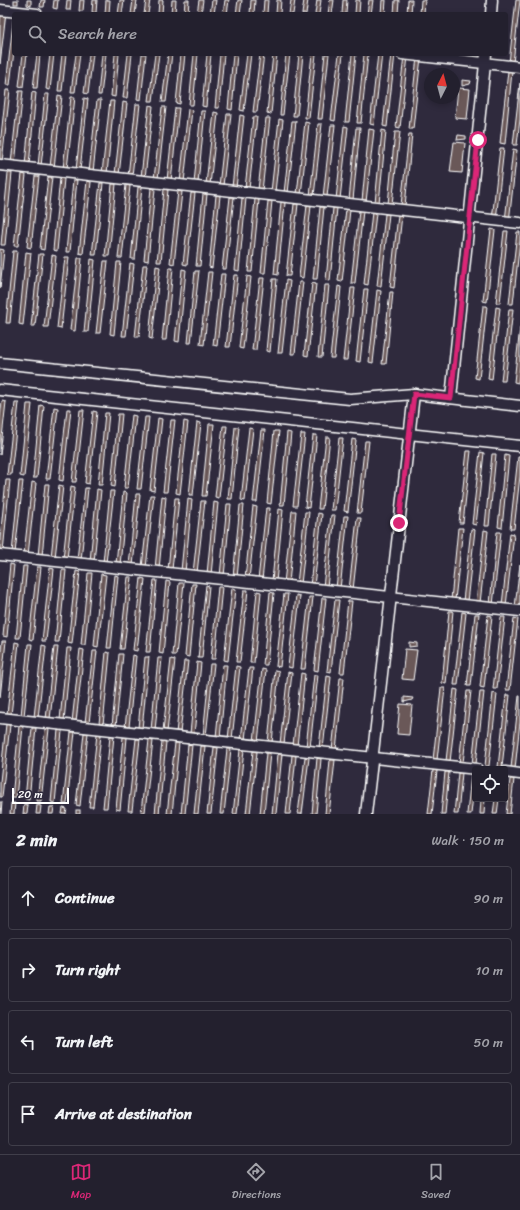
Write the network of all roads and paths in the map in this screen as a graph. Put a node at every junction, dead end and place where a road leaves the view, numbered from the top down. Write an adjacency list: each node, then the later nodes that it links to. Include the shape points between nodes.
1 (492, 0): 4 (lane)
2 (0, 10): 3 (lane)
3 (18, 12)
4 (490, 12)
5 (436, 56): 6 (lane)
6 (486, 59): 7 (lane); 9 (lane)
7 (520, 67)
8 (0, 165): 9 (lane)
9 (470, 217): 10 (lane); 14 (lane)
10 (520, 223)
11 (0, 363): 13 (lane, via 350,399)
12 (0, 390): 16 (lane)
13 (414, 394): 14 (lane); 16 (lane)
14 (451, 398): 15 (lane)
15 (520, 406)
16 (410, 434): 17 (lane); 19 (lane)
17 (520, 446)
18 (0, 555): 19 (lane)
19 (391, 597): 20 (lane); 22 (lane)
20 (520, 611)
21 (0, 718): 22 (lane)
22 (372, 758): 23 (lane); 26 (lane)
23 (472, 768)
24 (508, 772): 25 (lane)
25 (520, 774)
26 (366, 814)

